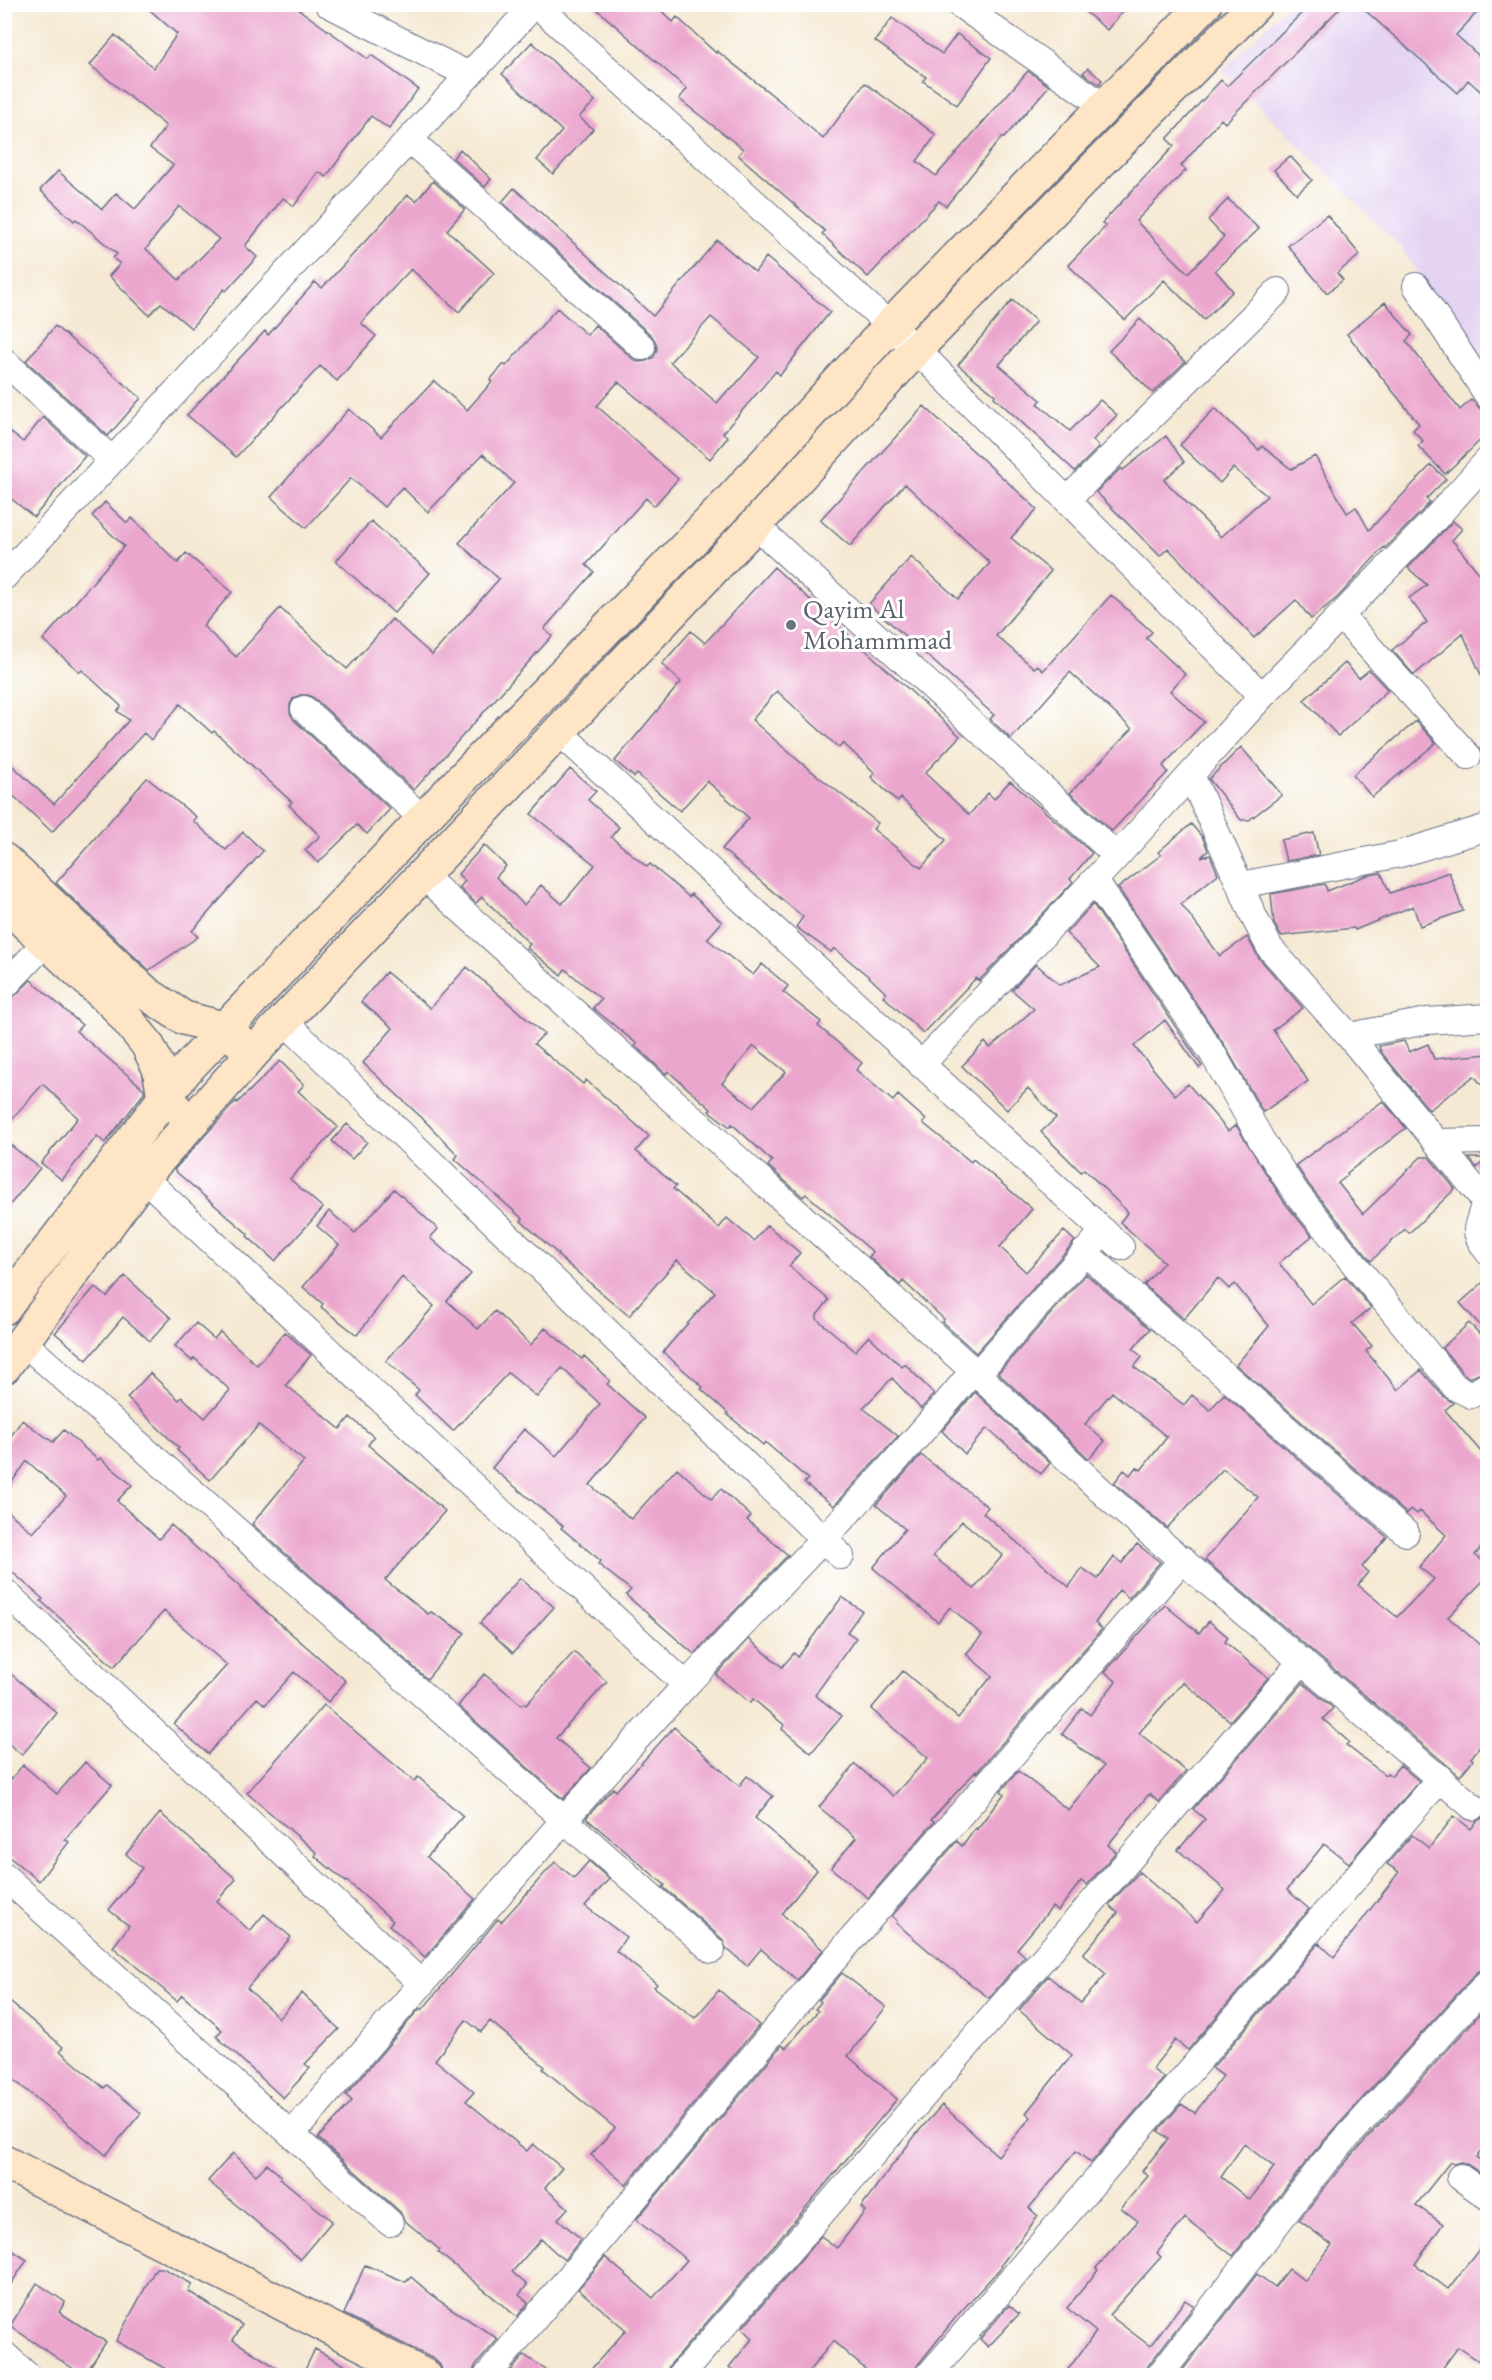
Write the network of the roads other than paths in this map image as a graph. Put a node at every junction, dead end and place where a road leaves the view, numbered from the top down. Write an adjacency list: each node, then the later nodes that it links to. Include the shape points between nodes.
1 (328, 4): 6 (street)
2 (535, 4): 6 (street); 11 (street)
3 (959, 4): 7 (street)
4 (1205, 4): 7 (street)
5 (1256, 4): 13 (street)
6 (469, 75): 8 (street)
7 (1105, 107): 11 (street)
8 (410, 140): 12 (street); 16 (street)
9 (1416, 286): 15 (street)
10 (1278, 291): 18 (street)
11 (891, 325): 13 (street); 27 (street, via 730,501)
12 (642, 347)
13 (916, 349): 18 (street); 19 (street)
14 (4, 362): 16 (street)
15 (1488, 396)
16 (112, 460): 20 (street)
17 (1487, 462): 21 (street)
18 (1068, 500): 22 (street)
19 (755, 525): 24 (street); 29 (street)
20 (4, 577)
21 (1341, 616): 22 (street); 25 (street)
22 (1262, 696): 26 (street)
23 (304, 709): 27 (street)
24 (558, 731): 31 (street); 42 (street)
25 (1468, 756)
26 (1191, 775): 29 (street); 33 (street)
27 (423, 819): 39 (street)
28 (1488, 826): 33 (street, via 1400,854)
29 (1118, 856): 32 (street)
30 (4, 860): 39 (street, via 146,993 184,1018)
31 (421, 874): 38 (street); 52 (street)
32 (1095, 881): 42 (street); 53 (street, via 1213,1054 1297,1194 1455,1387 1471,1395)
33 (1241, 885): 40 (street, via 1270,948)
34 (4, 903): 35 (street)
35 (46, 942): 36 (street); 43 (street, via 117,1007 147,1044 159,1068)
36 (4, 987)
37 (1488, 1017): 40 (street, via 1427,1021)
38 (283, 1020): 41 (street); 55 (street)
39 (226, 1029): 41 (street); 43 (street)
40 (1349, 1036): 46 (street)
41 (253, 1053): 44 (street)
42 (921, 1065): 48 (street, via 1112,1239)
43 (164, 1097): 44 (street); 50 (street)
44 (191, 1122): 47 (street)
45 (1488, 1141): 46 (street)
46 (1436, 1142): 49 (street, via 1484,1200 1476,1229 1478,1240)
47 (143, 1177): 51 (street); 59 (street)
48 (1084, 1251): 52 (street); 54 (street)
49 (1488, 1252)
50 (4, 1308)
51 (14, 1354): 62 (street)
52 (976, 1374): 55 (street, via 969,1376); 56 (street, via 1111,1500)
53 (1488, 1385)
54 (1406, 1533)
55 (833, 1548): 59 (street)
56 (1184, 1559): 58 (street); 75 (street, via 818,1978)
57 (4, 1591): 66 (street)
58 (1302, 1661): 60 (street); 76 (street)
59 (686, 1685): 62 (street)
60 (1441, 1778): 61 (street); 77 (street)
61 (1473, 1807)
62 (565, 1820): 64 (street); 66 (street)
63 (4, 1876): 67 (street)
64 (712, 1950)
65 (1488, 1982): 78 (street, via 1324,2163)
66 (422, 1984): 67 (street)
67 (292, 2134): 71 (street)
68 (4, 2162): 73 (street)
69 (1460, 2177): 70 (street)
70 (1488, 2197)
71 (390, 2223)
72 (4, 2354): 74 (street)
73 (410, 2372)
74 (28, 2376)
75 (487, 2376)
76 (680, 2376)
77 (928, 2376)
78 (1158, 2376)

